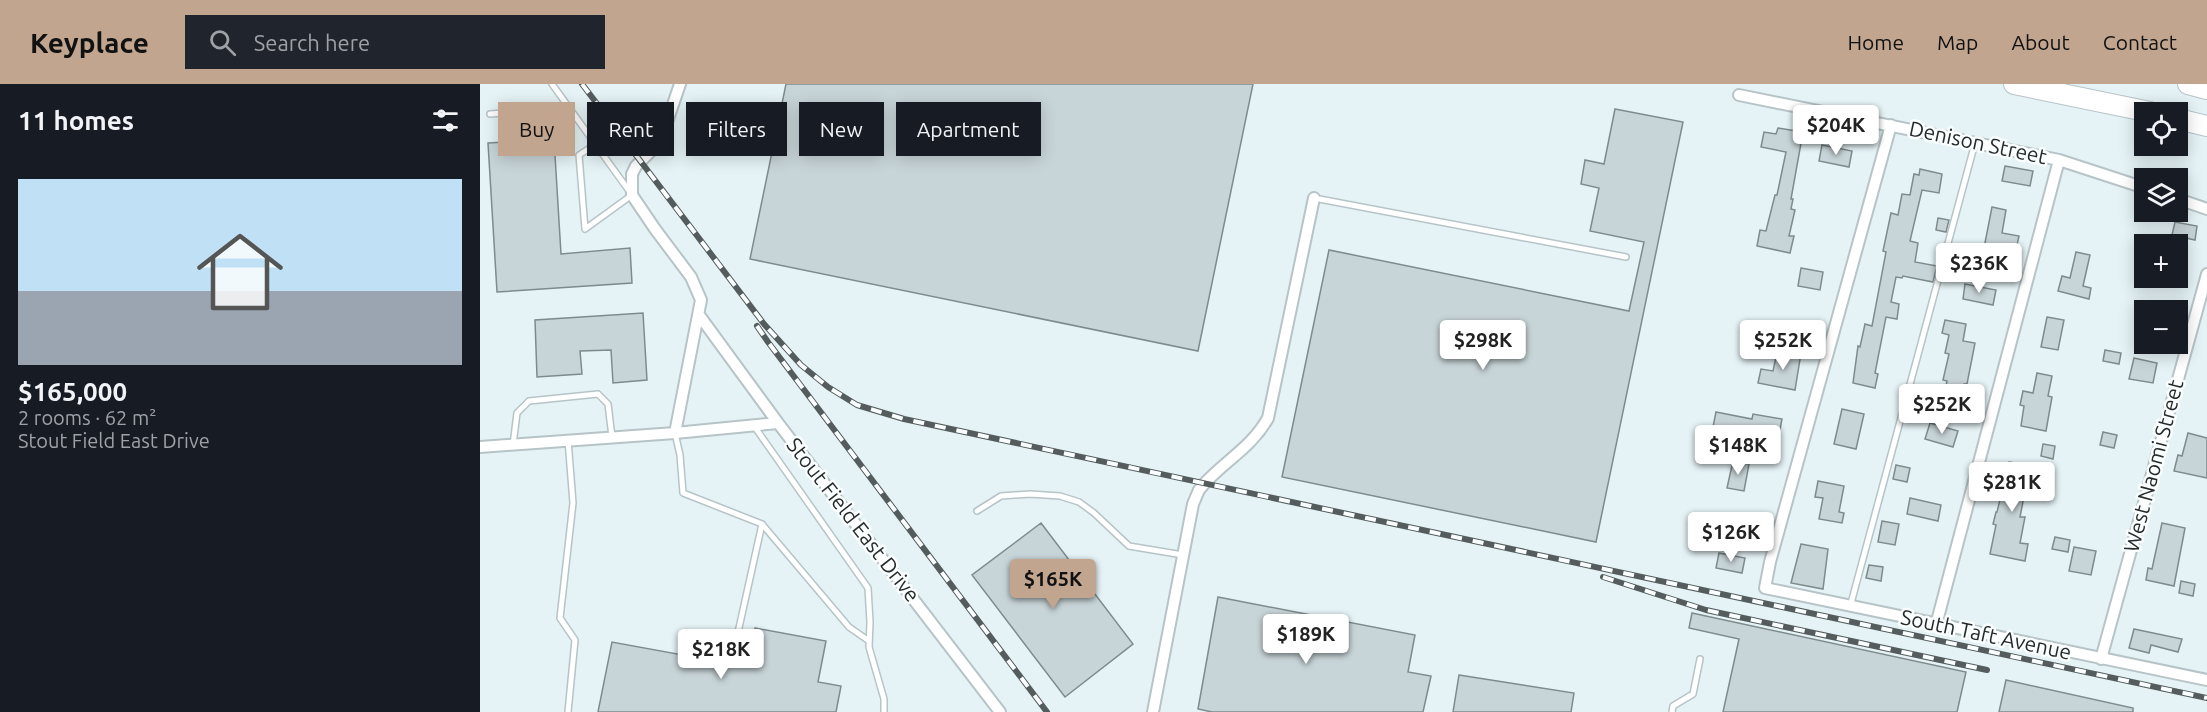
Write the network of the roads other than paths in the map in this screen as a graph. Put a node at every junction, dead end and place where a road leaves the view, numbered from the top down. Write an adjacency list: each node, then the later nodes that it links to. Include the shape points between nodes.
1 (552, 84): 7 (lane)
2 (680, 84): 21 (street, via 666,125 632,174)
3 (2014, 84): 8 (highway)
4 (2188, 84): 5 (highway)
5 (2207, 89)
6 (1738, 95): 13 (street, Denison Street)
7 (565, 102)
8 (2134, 109)
9 (498, 113): 10 (lane)
10 (490, 114)
11 (575, 116): 15 (lane)
12 (2188, 121): 14 (highway)
13 (1891, 125): 16 (street, Denison Street); 38 (street, South Taft Avenue, via 1765,588)
14 (2207, 126)
15 (587, 132)
16 (1975, 143): 19 (street, Denison Street); 38 (lane)
17 (587, 149): 21 (lane, via 579,154 585,229)
18 (604, 156): 21 (lane)
19 (2059, 160): 20 (street, Denison Street); 39 (street)
20 (2134, 184)
21 (632, 195): 27 (street, via 694,283 701,300)
22 (1314, 198): 25 (lane); 37 (street, via 1270,413 1260,433 1199,490)
23 (2188, 202): 24 (street)
24 (2207, 208)
25 (1626, 257)
26 (2207, 274): 43 (street, West Naomi Street)
27 (699, 315): 28 (street); 30 (street)
28 (778, 423): 29 (street, Stout Field East Drive); 47 (street, Stout Field East Drive)
29 (754, 425): 30 (street, Stout Field East Drive); 40 (lane, via 868,588)
30 (675, 433): 31 (street, Stout Field East Drive); 36 (lane, via 683,493)
31 (612, 437): 32 (street, Stout Field East Drive); 33 (lane, via 608,404 598,394 529,400 517,413)
32 (568, 440): 33 (street, Stout Field East Drive); 45 (lane, via 573,503 560,618 575,640)
33 (513, 445): 34 (street, Stout Field East Drive)
34 (480, 447)
35 (977, 511): 37 (lane, via 1001,496 1060,496 1079,502 1129,546)
36 (762, 524): 40 (lane, via 849,627); 41 (lane)
37 (1184, 555): 48 (street)
38 (1850, 607): 39 (street, South Taft Avenue)
39 (1936, 625): 43 (street, South Taft Avenue)
40 (869, 641): 46 (lane)
41 (733, 655)
42 (1700, 659): 49 (lane, via 1693,694 1673,706)
43 (2101, 659): 44 (street, South Taft Avenue)
44 (2207, 681)
45 (568, 712)
46 (884, 712)
47 (1000, 712)
48 (1153, 712)
49 (1672, 712)

